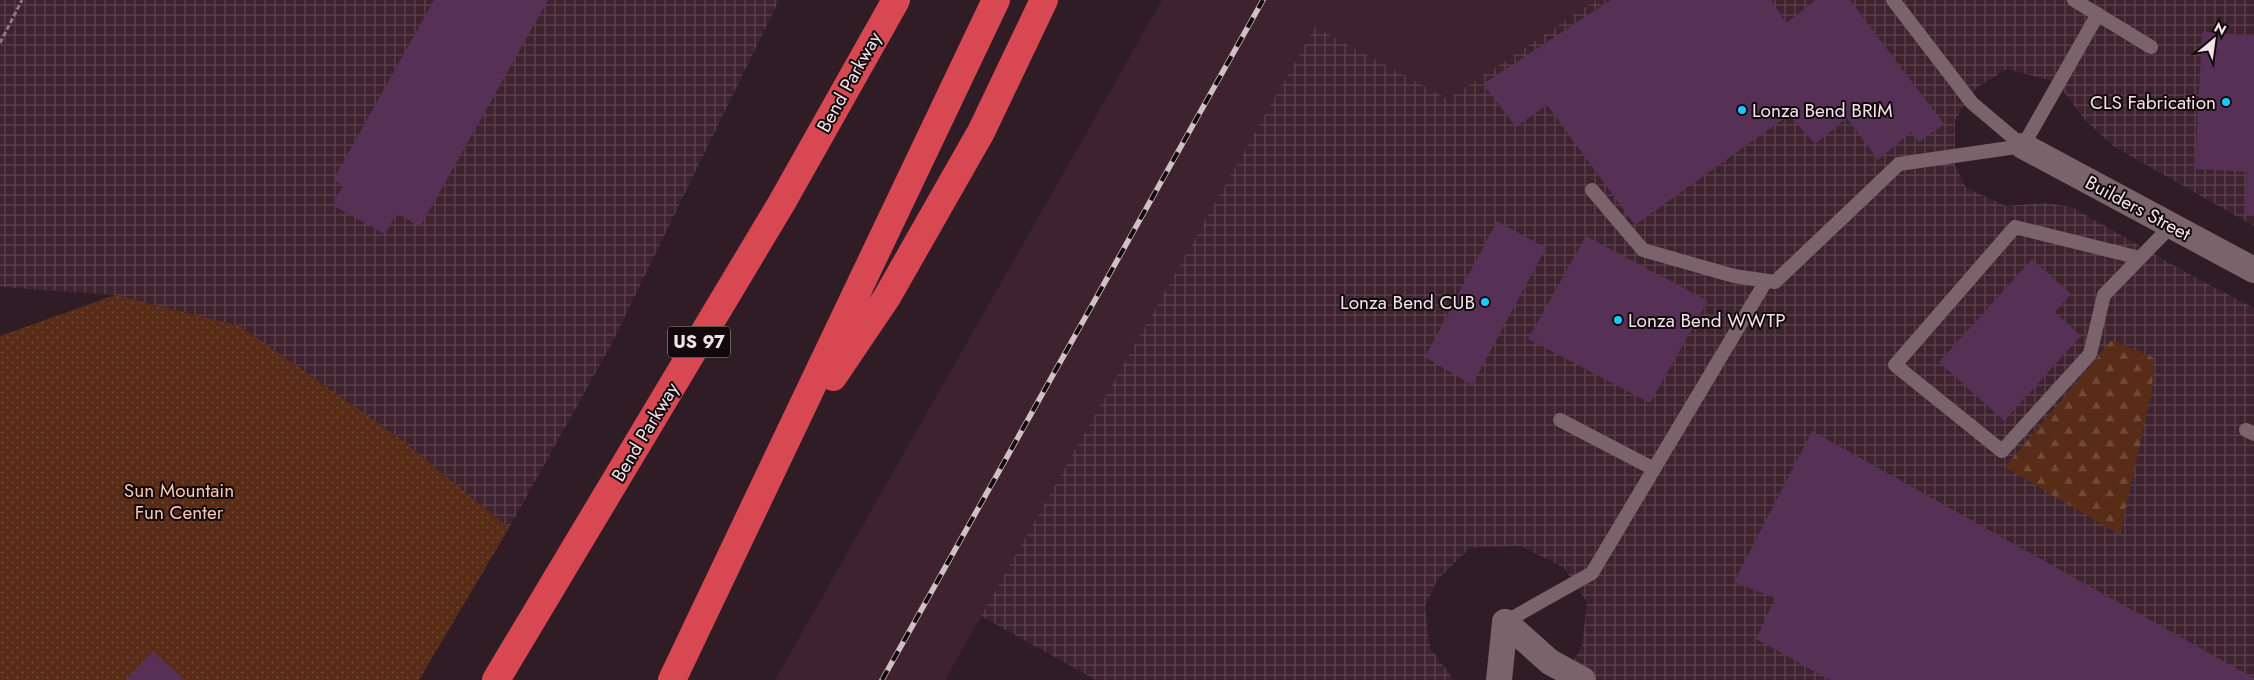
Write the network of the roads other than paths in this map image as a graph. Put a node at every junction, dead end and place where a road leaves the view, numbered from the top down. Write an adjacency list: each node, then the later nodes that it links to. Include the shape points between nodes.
1 (896, 0): 18 (highway, Bend Parkway / US 97, via 781,204)
2 (996, 0): 15 (highway)
3 (1044, 0): 15 (highway, via 980,132 887,296)
4 (1893, 0): 8 (lane, via 1972,103)
5 (2074, 0): 6 (lane)
6 (2098, 14): 7 (lane); 8 (lane)
7 (2151, 46)
8 (2023, 146): 10 (street, Builders Street); 13 (lane, via 1899,164 1775,282)
9 (1592, 190): 13 (lane, via 1643,250 1734,276)
10 (2171, 226): 11 (lane); 12 (street, Builders Street)
11 (2140, 258): 11 (lane, via 2104,295 2090,354 2002,451 1895,365 2015,228)
12 (2254, 270)
13 (1766, 281): 16 (lane)
14 (1560, 420): 16 (lane)
15 (780, 456): 19 (highway)
16 (1654, 469): 17 (lane, via 1592,573)
17 (1506, 622): 20 (street); 21 (street, via 1550,662)
18 (496, 680)
19 (672, 680)
20 (1499, 680)
21 (1583, 680)

